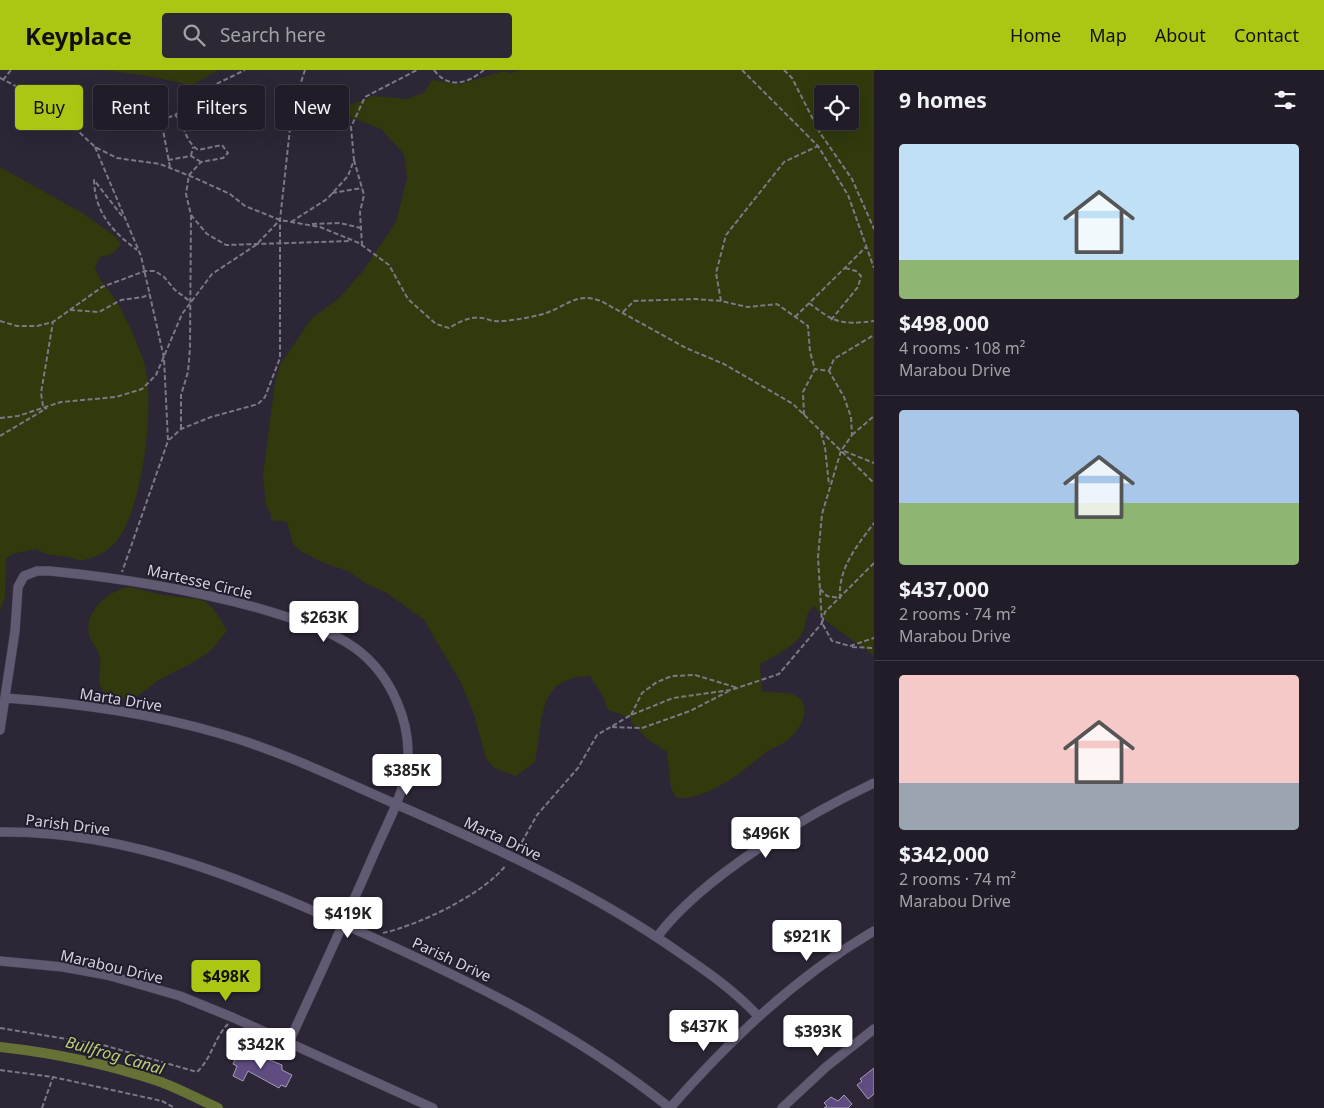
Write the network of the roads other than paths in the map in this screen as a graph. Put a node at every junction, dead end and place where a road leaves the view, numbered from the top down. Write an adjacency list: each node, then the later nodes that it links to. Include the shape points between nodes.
1 (5, 698): 2 (street, Martesse Circle); 4 (street, Marta Drive, via 118,711 216,732 290,757); 4 (street, Martesse Circle, via 18,588 24,576 50,571 120,578 216,597 330,633 363,654 385,680 405,727 408,747 406,769)
2 (0, 730)
3 (874, 783): 8 (street, via 806,820 748,857 685,906)
4 (395, 804): 6 (street, Martesse Circle); 8 (street, Marta Drive, via 580,891)
5 (0, 832): 6 (street, Parish Drive, via 88,839 157,853 247,882)
6 (343, 924): 12 (street, Martesse Circle); 14 (street, Parish Drive, via 471,982 541,1020)
7 (874, 932): 10 (street, via 800,981)
8 (657, 937): 10 (street, Marta Drive, via 731,990)
9 (0, 961): 12 (street, Marabou Drive, via 107,975 180,996)
10 (758, 1016): 14 (street)
11 (874, 1030): 15 (street, via 826,1066)
12 (289, 1042): 13 (street, Marabou Drive)
13 (433, 1108)
14 (670, 1108)
15 (782, 1108)

